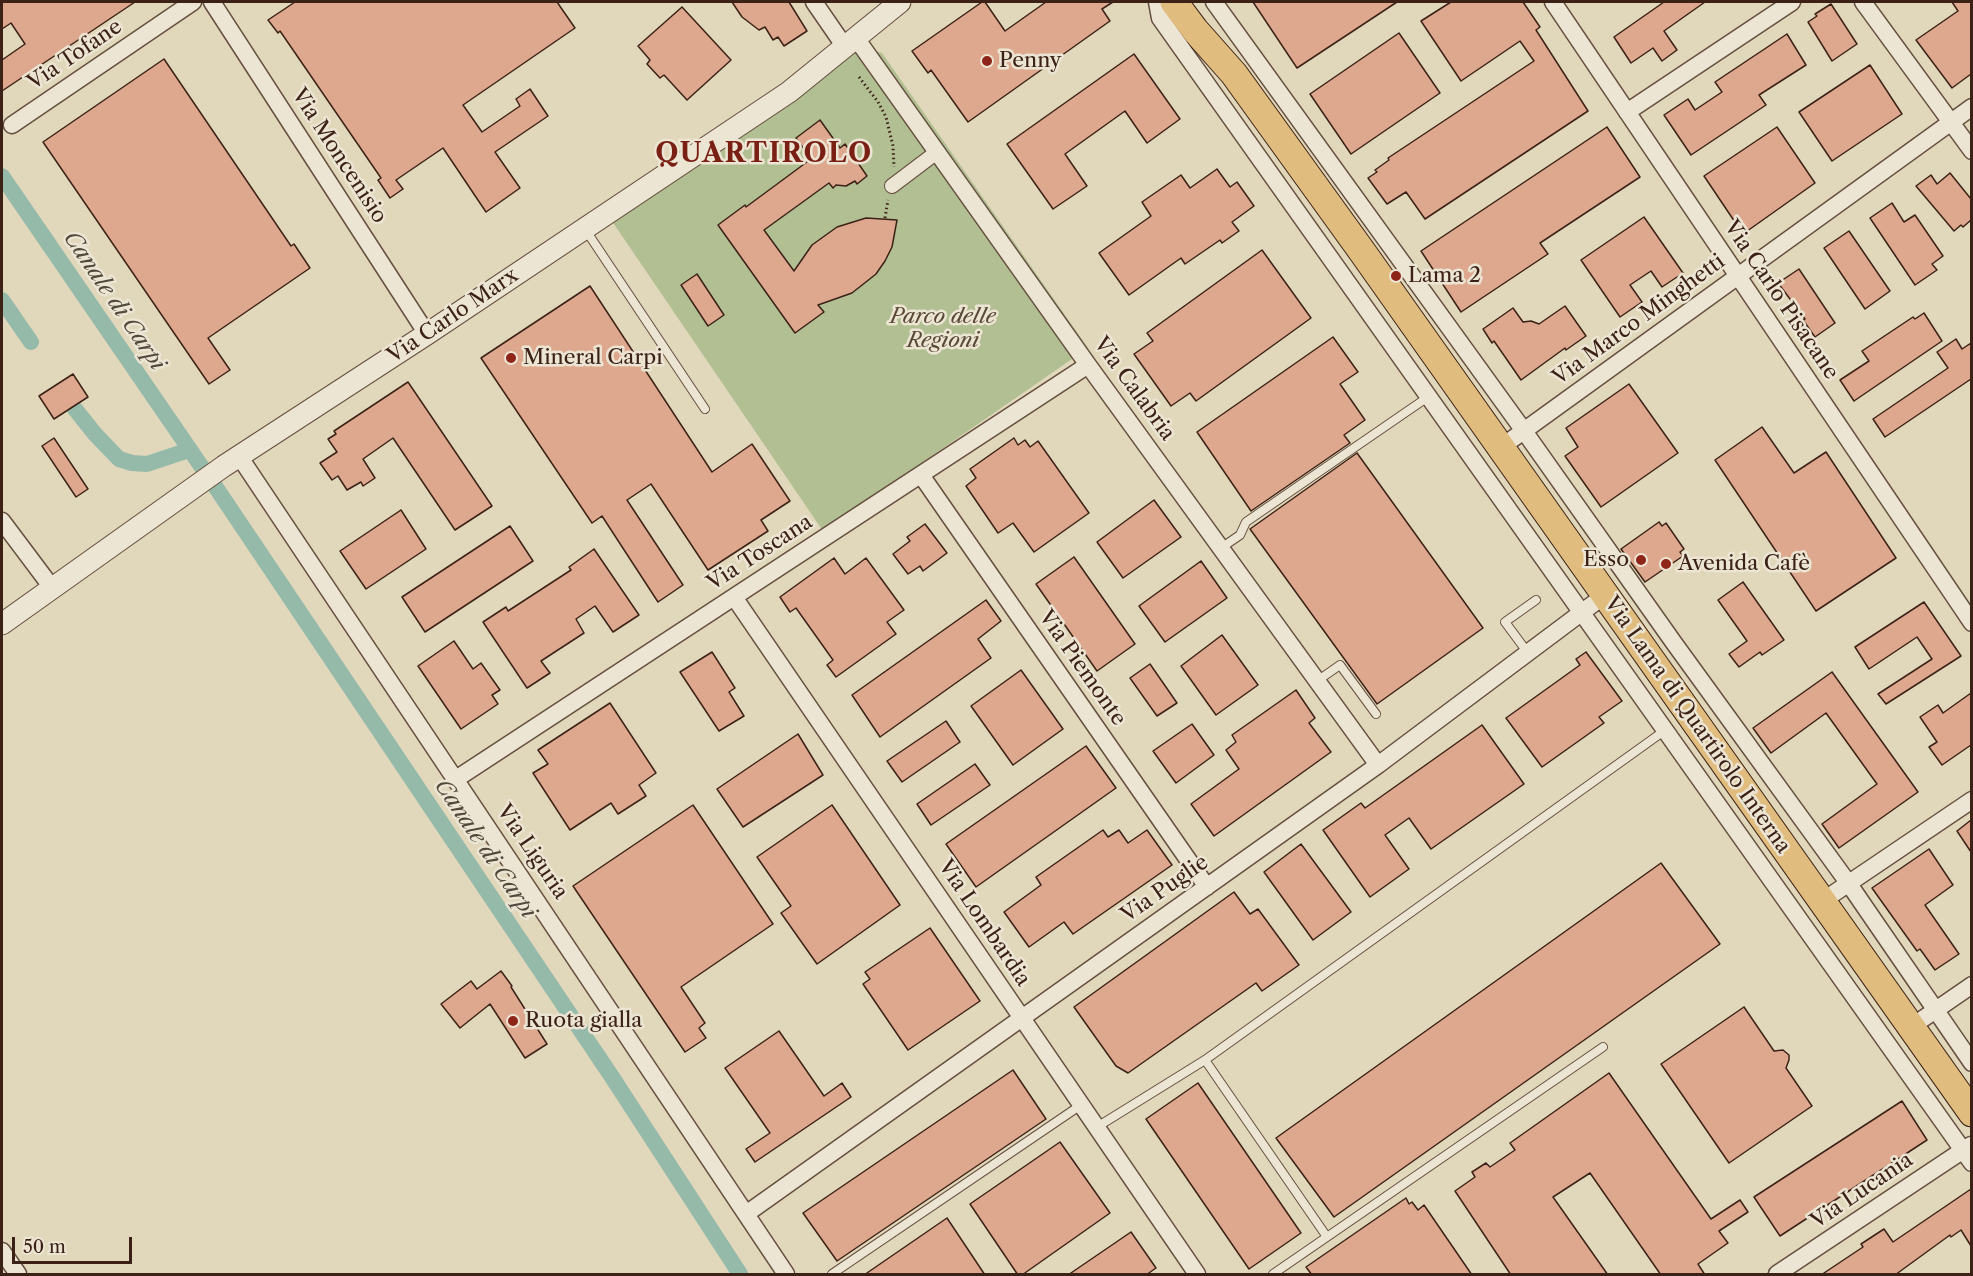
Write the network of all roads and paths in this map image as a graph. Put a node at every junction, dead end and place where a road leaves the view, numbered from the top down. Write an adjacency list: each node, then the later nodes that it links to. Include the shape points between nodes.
1 (193, 2): 18 (street, Via Tofane)
2 (212, 2): 25 (street, Via Moncenisio)
3 (814, 2): 12 (street, Via Calabria)
4 (900, 2): 12 (street, Via Carlo Marx)
5 (1157, 2): 27 (street, via 1160,18)
6 (1174, 2): 13 (main road, Via Lama di Quartirolo Interna)
7 (1194, 2): 13 (main road, Via Lama di Quartirolo Interna, via 1208,20)
8 (1214, 2): 29 (street)
9 (1553, 2): 16 (street, Via Carlo Pisacane)
10 (1792, 2): 16 (street)
11 (1863, 2): 17 (street)
12 (851, 42): 20 (street, Via Calabria); 23 (street, Via Carlo Marx, via 789,92)
13 (1234, 74): 30 (main road, Via Lama di Quartirolo Interna)
14 (858, 77): 21 (path, via 886,117 893,146)
15 (1971, 107): 17 (street, Via Marco Minghetti)
16 (1627, 112): 24 (street, Via Carlo Pisacane)
17 (1949, 122): 19 (street); 24 (street, Via Marco Minghetti)
18 (12, 125)
19 (1971, 151)
20 (937, 152): 21 (street); 26 (street, Via Calabria)
21 (892, 186): 22 (path)
22 (885, 218)
23 (584, 229): 25 (street, Via Carlo Marx); 28 (lane)
24 (1738, 277): 29 (street, Via Marco Minghetti); 40 (street, Via Carlo Pisacane)
25 (427, 334): 31 (street, Via Carlo Marx)
26 (1088, 365): 32 (street, Via Toscana); 34 (street, Via Calabria)
27 (1428, 397): 34 (lane, via 1246,522 1240,535); 39 (street)
28 (705, 409)
29 (1524, 431): 30 (street, Via Marco Minghetti); 42 (street)
30 (1500, 448): 36 (main road, Via Lama di Quartirolo Interna)
31 (231, 461): 35 (street, Via Carlo Marx); 49 (street, Via Liguria)
32 (921, 475): 37 (street, Via Toscana); 52 (street, Via Piemonte)
33 (2, 521): 35 (street)
34 (1221, 548): 44 (street, Via Calabria)
35 (53, 589): 41 (street, Via Carlo Marx)
36 (1605, 595): 39 (street, Via Puglie); 45 (main road, Via Lama di Quartirolo Interna)
37 (734, 597): 49 (street, Via Toscana); 56 (street, Via Lombardia)
38 (1536, 600): 43 (lane, via 1505,622)
39 (1580, 613): 43 (street, Via Puglie); 47 (street)
40 (1971, 623)
41 (2, 624)
42 (1674, 643): 45 (street); 51 (street)
43 (1528, 653): 48 (street, Via Puglie)
44 (1317, 681): 46 (lane, via 1340,665); 48 (street, Via Calabria)
45 (1667, 684): 53 (main road, Via Lama di Quartirolo Interna)
46 (1376, 714)
47 (1664, 731): 59 (lane); 64 (street)
48 (1378, 765): 52 (street, Via Puglie)
49 (456, 779): 65 (street, Via Liguria)
50 (1971, 800): 51 (street)
51 (1849, 884): 53 (street); 55 (street)
52 (1207, 887): 56 (street, Via Puglie)
53 (1821, 902): 57 (main road, Via Lama di Quartirolo Interna)
54 (1971, 985): 55 (street)
55 (1935, 1011): 57 (street); 60 (street)
56 (1022, 1018): 61 (street, Via Lombardia); 65 (street, Via Puglie)
57 (1911, 1027): 62 (main road, Via Lama di Quartirolo Interna)
58 (1603, 1047): 66 (lane)
59 (1205, 1060): 63 (lane); 66 (lane)
60 (1971, 1063)
61 (1081, 1105): 63 (street, Via Lombardia); 70 (lane)
62 (1971, 1113)
63 (1097, 1127): 71 (street, Via Lombardia)
64 (1969, 1153): 73 (street, Via Lucania)
65 (746, 1214): 69 (street, Via Liguria)
66 (1327, 1237): 72 (lane)
67 (2, 1251): 68 (street)
68 (18, 1275)
69 (786, 1275)
70 (832, 1275)
71 (1197, 1275)
72 (1273, 1275)
73 (1777, 1275)

